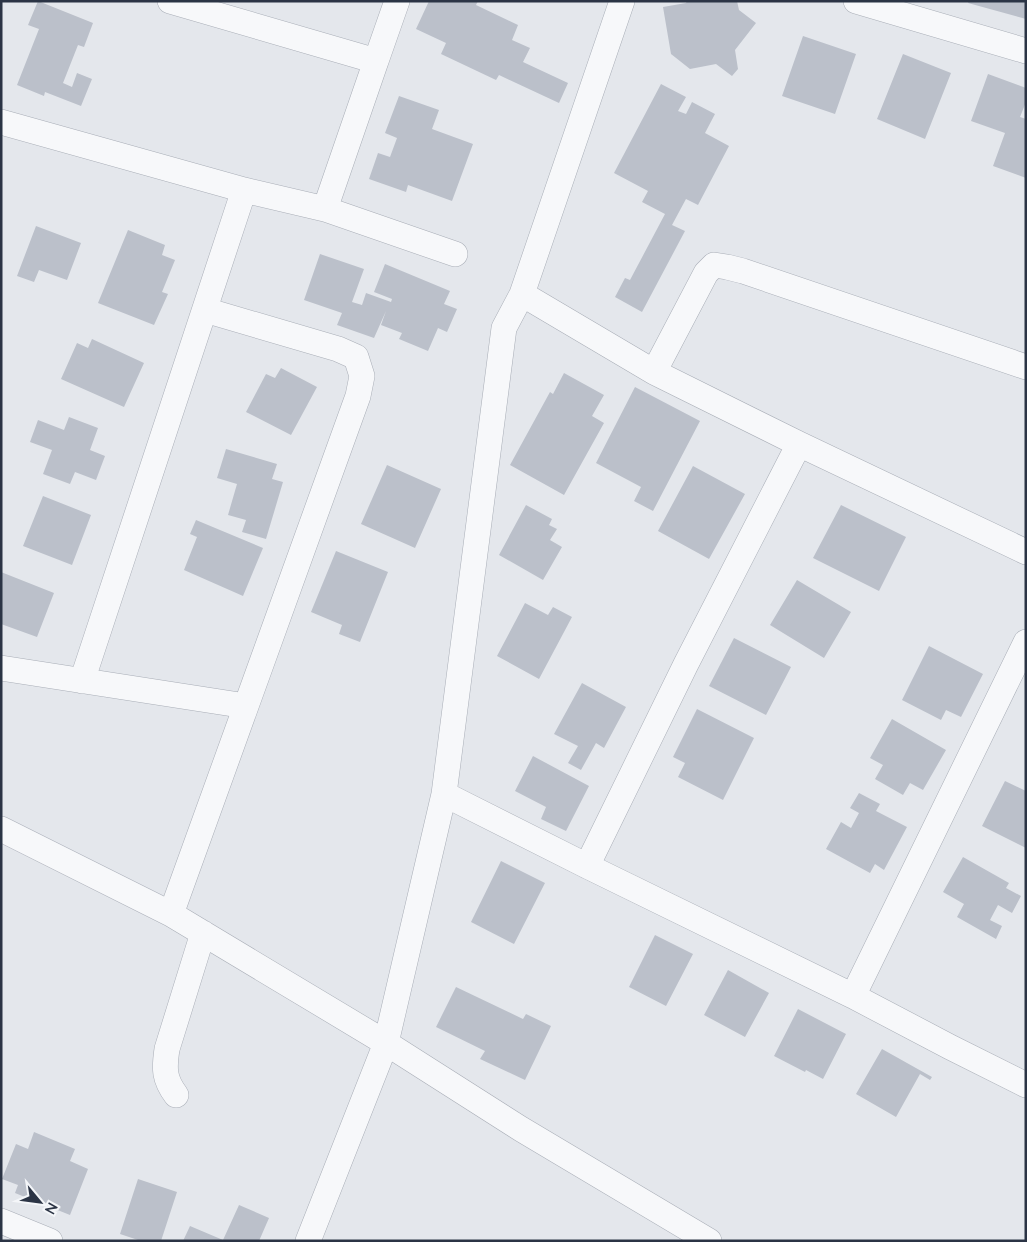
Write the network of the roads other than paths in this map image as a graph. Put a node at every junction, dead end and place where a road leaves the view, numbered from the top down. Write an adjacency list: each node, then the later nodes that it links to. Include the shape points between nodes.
1 (170, 1): 6 (street)
2 (398, 1): 6 (street)
3 (622, 1): 11 (street)
4 (856, 1): 5 (street)
5 (1026, 51)
6 (376, 61): 9 (street)
7 (1, 122): 8 (street)
8 (244, 190): 9 (street); 12 (street)
9 (325, 209): 10 (street)
10 (455, 254)
11 (522, 294): 14 (street); 21 (street, via 504,328)
12 (204, 310): 19 (street); 20 (street, via 338,349 356,357 362,376 358,396)
13 (1026, 367): 14 (street, via 743,271 714,265 706,273)
14 (654, 372): 15 (street)
15 (799, 444): 16 (street); 23 (street)
16 (1026, 552)
17 (1026, 642): 26 (street)
18 (1, 668): 19 (street)
19 (82, 681): 20 (street)
20 (246, 706): 24 (street)
21 (444, 794): 23 (street); 27 (street)
22 (1, 829): 24 (street)
23 (587, 866): 26 (street)
24 (171, 914): 25 (street)
25 (203, 933): 27 (street); 29 (street, via 167,1049 168,1085)
26 (853, 996): 28 (street)
27 (386, 1043): 32 (street); 33 (street, via 521,1129)
28 (1026, 1085)
29 (176, 1095)
30 (1, 1221): 31 (street)
31 (50, 1241)
32 (308, 1241)
33 (709, 1241)

